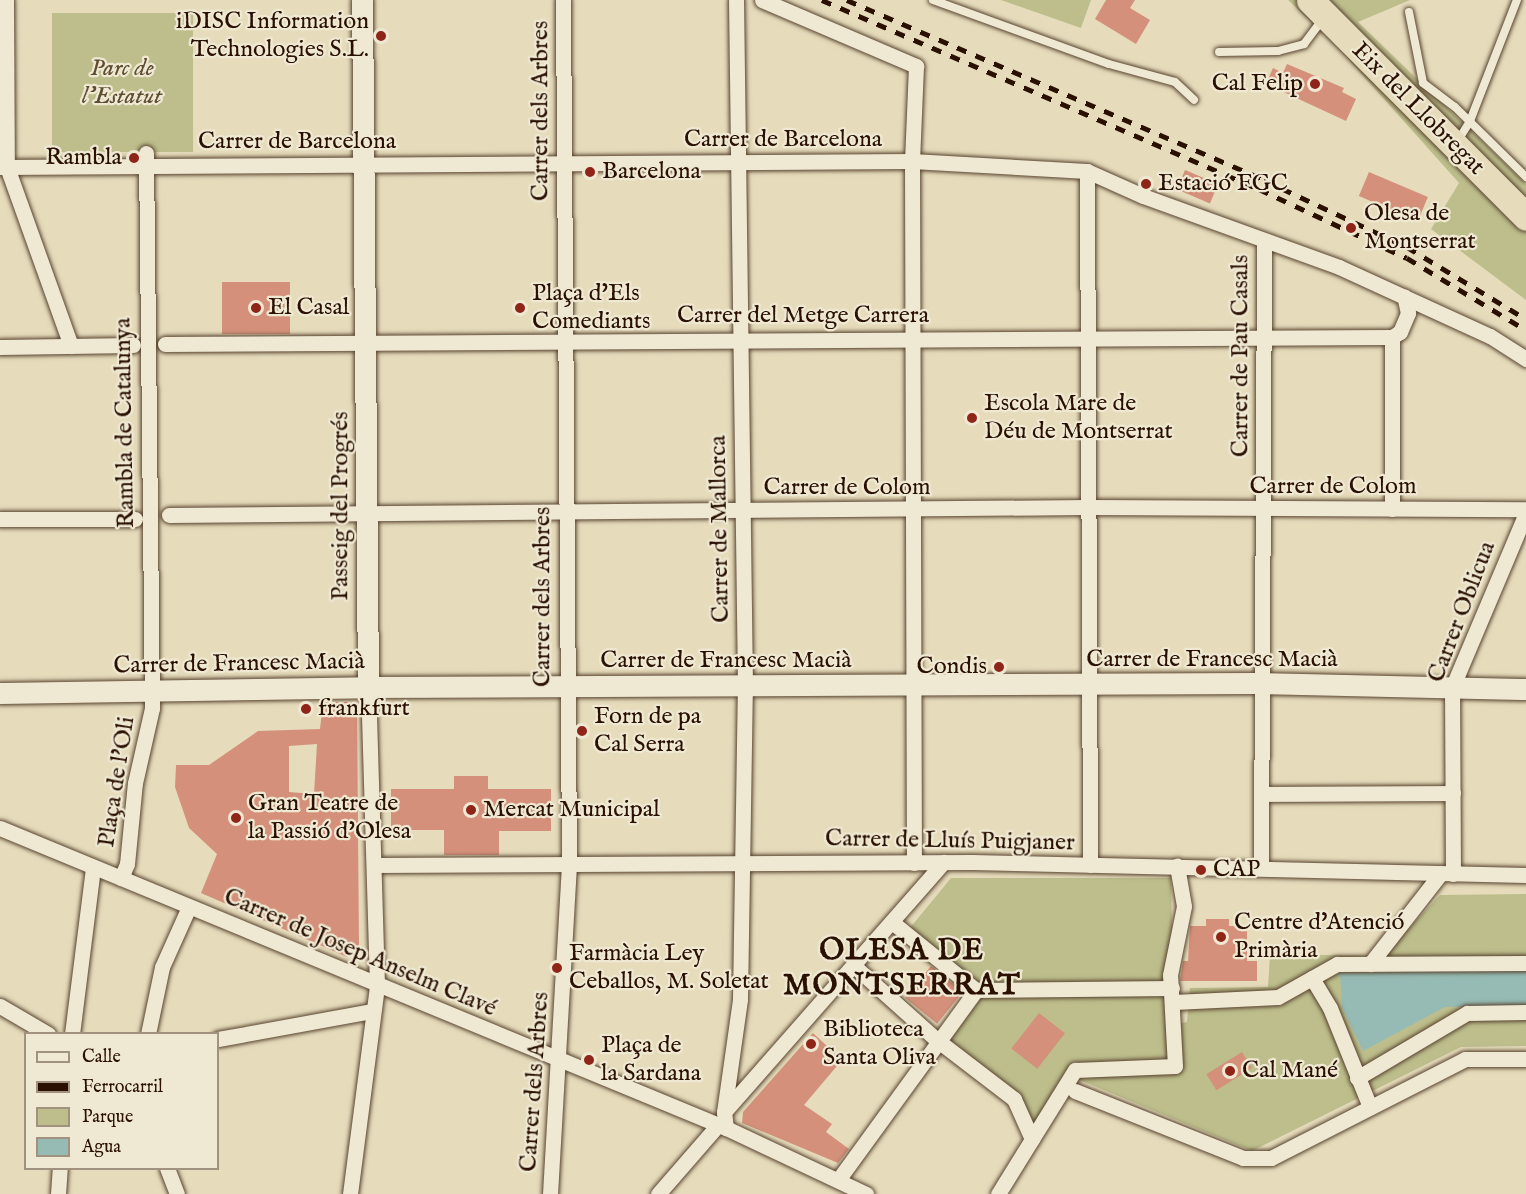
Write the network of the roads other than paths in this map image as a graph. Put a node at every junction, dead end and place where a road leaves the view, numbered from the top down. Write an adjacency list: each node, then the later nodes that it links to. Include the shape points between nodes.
1 (6, 0): 19 (street)
2 (362, 0): 18 (street, Passeig del Progrés)
3 (563, 0): 16 (street, Carrer dels Arbres)
4 (736, 0): 17 (street, Carrer de Mallorca)
5 (762, 0): 15 (street, via 916,66)
6 (933, 0): 11 (lane, via 1108,64 1175,82)
7 (1517, 0): 12 (lane)
8 (1318, 8): 10 (lane, via 1304,44 1278,51); 13 (highway, Eix del Llobregat)
9 (1408, 12): 12 (lane, via 1423,83)
10 (1219, 51)
11 (1194, 100)
12 (1470, 121): 13 (lane); 21 (lane)
13 (1455, 146): 22 (highway, Eix del Llobregat)
14 (145, 160): 18 (street, Carrer de Barcelona); 19 (street, Carrer de Barcelona); 56 (street, Rambla de Catalunya)
15 (912, 161): 17 (street, Carrer de Barcelona); 20 (street, Carrer de Barcelona); 27 (street)
16 (564, 163): 17 (street, Carrer de Barcelona); 18 (street, Carrer de Barcelona); 29 (street, Carrer dels Arbres)
17 (738, 163): 30 (street, Carrer de Mallorca)
18 (363, 164): 31 (street, Passeig del Progrés)
19 (4, 167): 34 (street)
20 (1087, 171): 23 (street, Carrer de Barcelona); 28 (street)
21 (1526, 177)
22 (1526, 217)
23 (1264, 242): 24 (street, Carrer de Barcelona, via 1339,267); 25 (street, Carrer de Pau Casals)
24 (1404, 296): 26 (street, via 1408,305 1405,323); 36 (street, Carrer de Barcelona, via 1490,336)
25 (1262, 336): 26 (street, Carrer del Metge Carrera); 28 (street, Carrer del Metge Carrera); 38 (street, Carrer de Pau Casals)
26 (1392, 337): 39 (street)
27 (913, 338): 28 (street, Carrer del Metge Carrera); 30 (street, Carrer del Metge Carrera); 41 (street)
28 (1088, 338): 37 (street)
29 (565, 339): 30 (street, Carrer del Metge Carrera); 31 (street, Carrer del Metge Carrera); 44 (street, Carrer dels Arbres)
30 (740, 339): 40 (street, Carrer de Mallorca)
31 (365, 340): 32 (street, Carrer del Metge Carrera); 43 (street, Passeig del Progrés)
32 (165, 344)
33 (132, 345): 34 (street)
34 (71, 346): 35 (street)
35 (0, 347)
36 (1526, 359)
37 (1089, 507): 38 (street, Carrer de Colom); 41 (street, Carrer de Colom); 52 (street)
38 (1263, 509): 39 (street, Carrer de Colom); 48 (street, Carrer de Pau Casals)
39 (1392, 509): 42 (street, Carrer de Colom)
40 (742, 511): 41 (street, Carrer de Colom); 44 (street, Carrer de Colom); 50 (street, Carrer de Mallorca)
41 (911, 511): 51 (street)
42 (1526, 511): 54 (street, Carrer Oblicua)
43 (366, 512): 44 (street, Carrer de Colom); 45 (street, Carrer de Colom); 53 (street, Passeig del Progrés)
44 (565, 512): 49 (street, Carrer dels Arbres)
45 (169, 515)
46 (0, 519): 47 (street)
47 (135, 519)
48 (1262, 683): 52 (street, Carrer de Francesc Macià); 54 (street, Carrer de Francesc Macià); 59 (street, Carrer de Pau Casals)
49 (566, 686): 50 (street, Carrer de Francesc Macià); 53 (street, Carrer de Francesc Macià); 61 (street, Carrer dels Arbres)
50 (745, 686): 51 (street, Carrer de Francesc Macià); 62 (street, Carrer de Mallorca)
51 (912, 686): 52 (street, Carrer de Francesc Macià); 64 (street)
52 (1089, 686): 66 (street)
53 (368, 687): 56 (street, Carrer de Francesc Macià); 65 (street, Passeig del Progrés)
54 (1452, 688): 55 (street, Carrer de Francesc Macià); 58 (street, Carrer Oblicua)
55 (1526, 689)
56 (151, 692): 57 (street, Carrer de Francesc Macià); 72 (street, Plaça de l'Oli, via 152,708 135,783 127,864)
57 (0, 693)
58 (1453, 793): 59 (street); 70 (street, Carrer Oblicua)
59 (1261, 794): 67 (street, Carrer de Pau Casals)
60 (0, 828): 68 (street, Carrer de Josep Anselm Clavé)
61 (568, 861): 62 (street, Carrer de Lluís Puigjaner); 65 (street, Carrer de Lluís Puigjaner); 91 (street, Carrer dels Arbres)
62 (743, 861): 64 (street, Carrer de Lluís Puigjaner); 95 (street, Carrer de Mallorca, via 740,999)
63 (944, 862): 64 (street, Carrer de Lluís Puigjaner); 66 (street, Carrer de Lluís Puigjaner); 74 (street)
64 (914, 864)
65 (374, 865): 79 (street, Passeig del Progrés)
66 (1090, 865): 69 (street, Carrer de Lluís Puigjaner)
67 (1261, 866): 69 (street, Carrer de Lluís Puigjaner); 70 (street, Carrer de Lluís Puigjaner)
68 (93, 867): 72 (street, Carrer de Josep Anselm Clavé); 86 (street)
69 (1177, 867): 81 (street, via 1184,906 1171,957)
70 (1447, 874): 71 (street, Carrer de Lluís Puigjaner); 76 (street)
71 (1526, 875)
72 (121, 878): 73 (street, Carrer de Josep Anselm Clavé)
73 (189, 907): 79 (street, Carrer de Josep Anselm Clavé); 87 (street, via 162,967)
74 (892, 922): 77 (street); 80 (street)
75 (1526, 963): 76 (street)
76 (1370, 964): 78 (street, via 1337,964)
77 (853, 965): 89 (street); 95 (street)
78 (1312, 978): 81 (street, via 1278,997); 92 (street, via 1330,1008)
79 (377, 985): 83 (street, Passeig del Progrés); 91 (street, Carrer de Josep Anselm Clavé)
80 (976, 990): 81 (street); 89 (street)
81 (1173, 995): 96 (street, via 1175,1066 1075,1070)
82 (0, 1006): 85 (street)
83 (372, 1011): 88 (street); 102 (street, Passeig del Progrés)
84 (1526, 1012): 92 (street, via 1467,1013)
85 (45, 1032)
86 (72, 1032)
87 (148, 1032)
88 (219, 1039)
89 (937, 1040): 96 (street, via 1014,1099); 99 (street)
90 (1526, 1059): 94 (street, via 1465,1059)
91 (560, 1061): 95 (street, Carrer de Josep Anselm Clavé); 103 (street, Carrer dels Arbres)
92 (1357, 1078): 94 (street)
93 (1075, 1091): 94 (street, via 1244,1158 1270,1158)
94 (1370, 1107)
95 (723, 1122): 99 (street, Carrer de Josep Anselm Clavé); 104 (street)
96 (1032, 1139): 106 (street)
97 (60, 1170): 100 (street)
98 (169, 1170): 101 (street)
99 (838, 1180): 105 (street, Carrer de Josep Anselm Clavé)
100 (58, 1194)
101 (177, 1194)
102 (350, 1194)
103 (550, 1194)
104 (658, 1194)
105 (866, 1194)
106 (998, 1194)

